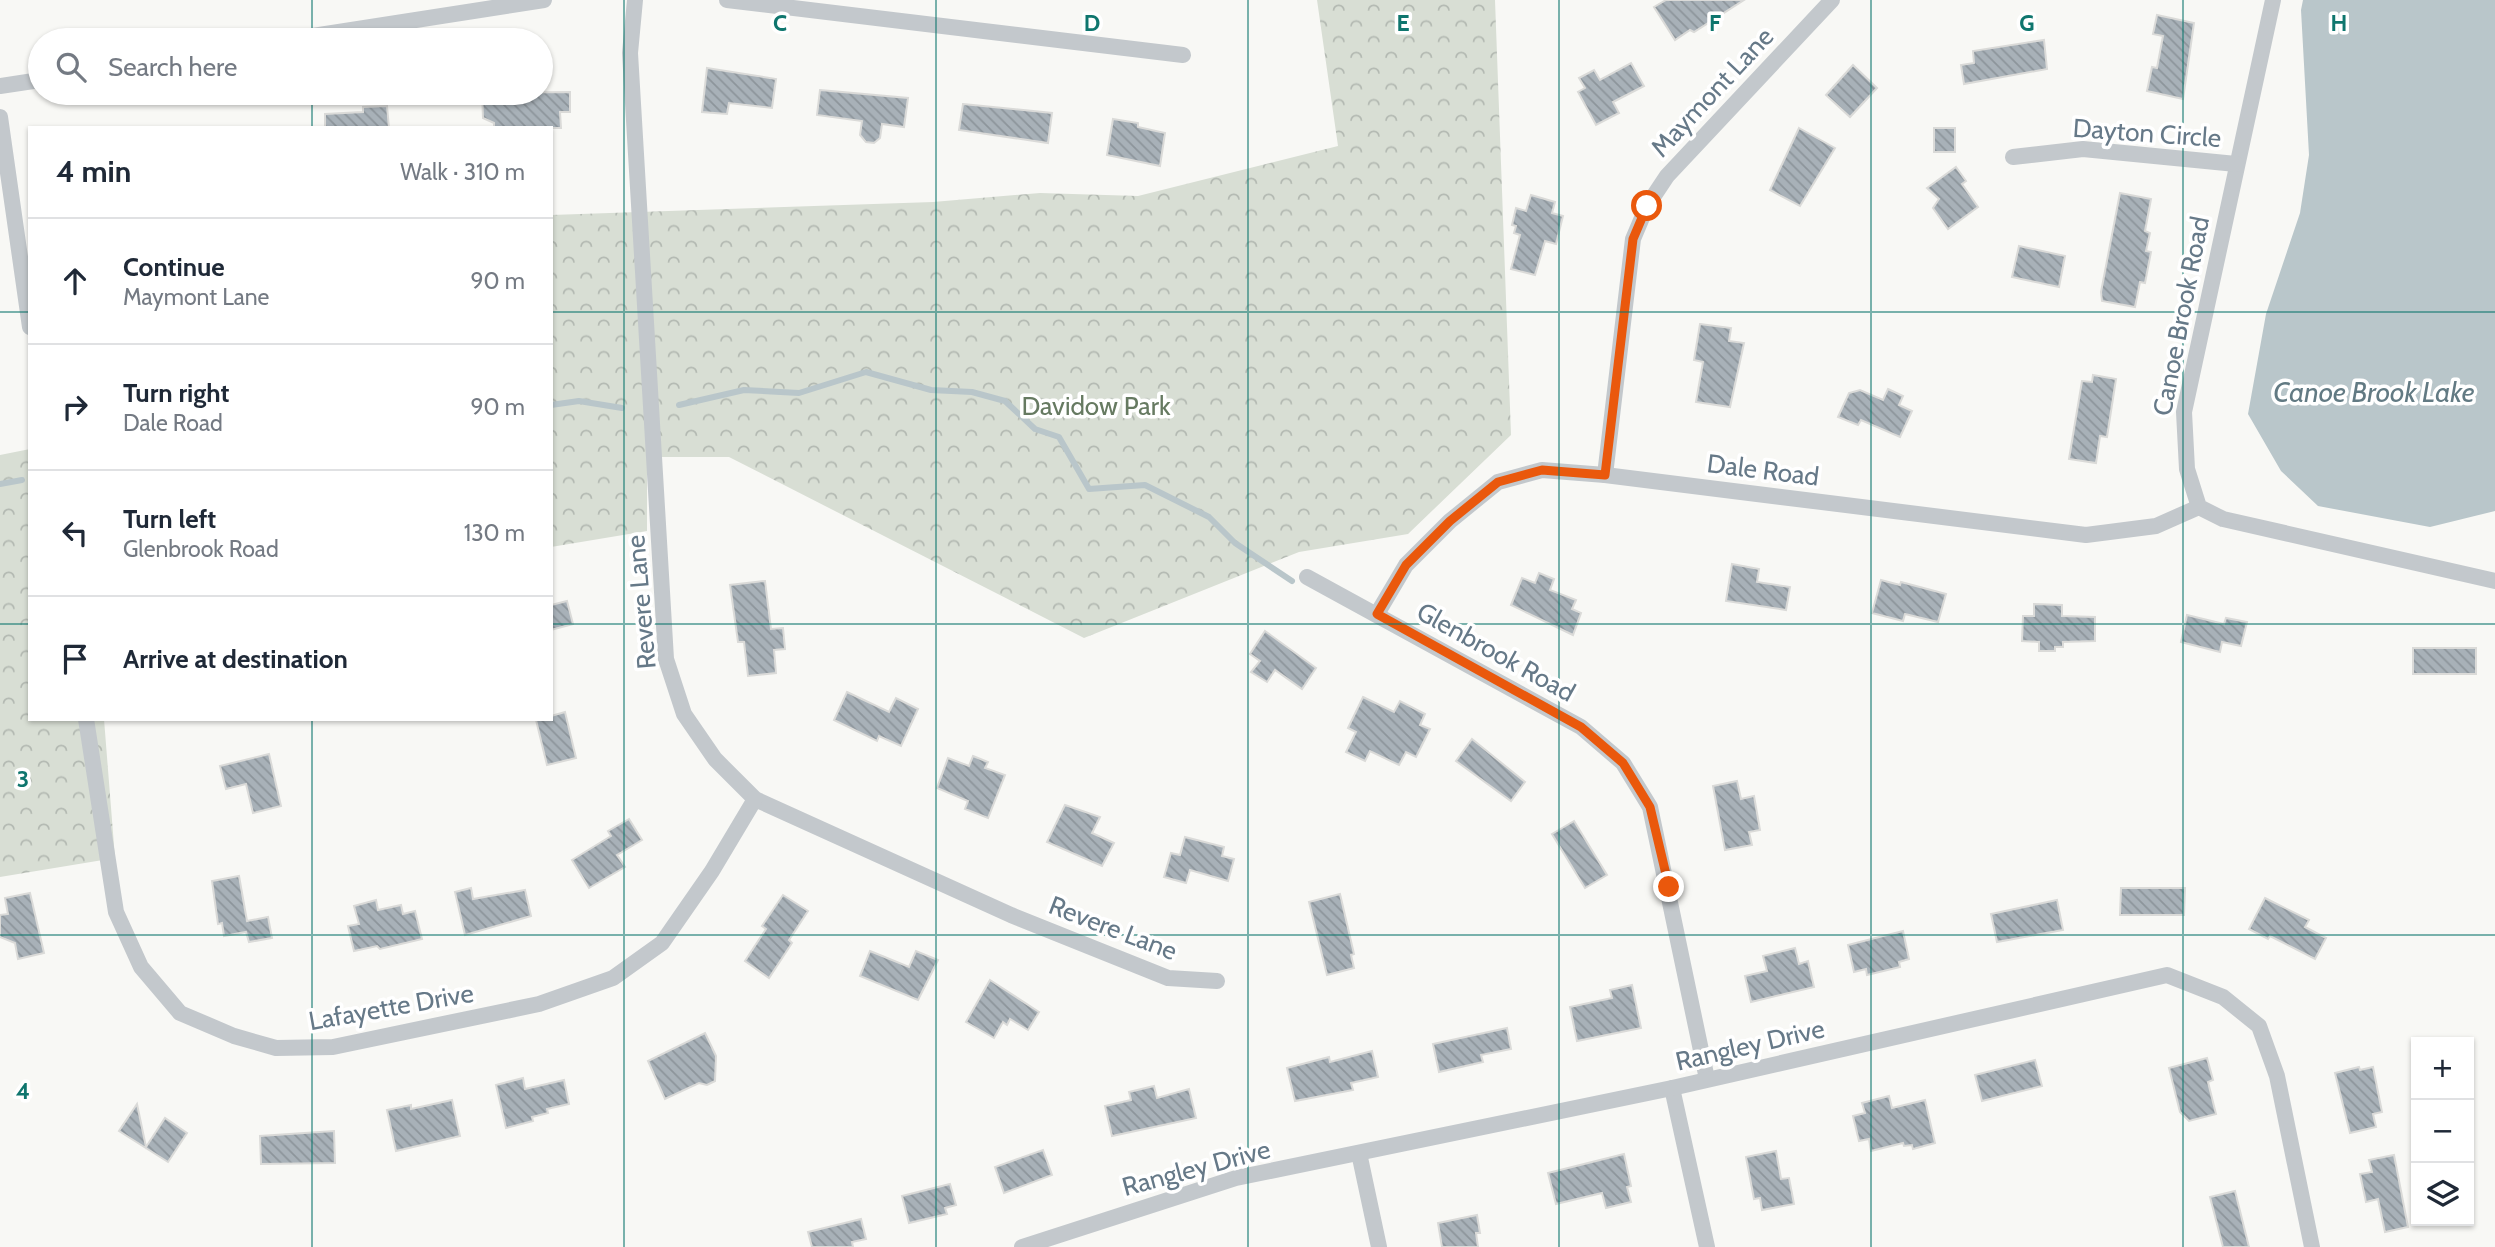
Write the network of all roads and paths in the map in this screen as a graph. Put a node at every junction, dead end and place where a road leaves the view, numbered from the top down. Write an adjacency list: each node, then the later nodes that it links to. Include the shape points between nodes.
1 (544, 0): 6 (street)
2 (635, 0): 20 (street, Revere Lane, via 630,53 666,659 684,714 715,759)
3 (727, 0): 7 (street)
4 (1832, 0): 14 (street, Maymont Lane, via 1667,176 1647,206 1631,251)
5 (2273, 0): 12 (street, Canoe Brook Road)
6 (364, 28)
7 (1182, 55)
8 (28, 82): 9 (street)
9 (0, 86)
10 (0, 117): 13 (street)
11 (2013, 157): 12 (street, Dayton Circle, via 2083,149)
12 (2236, 164): 15 (street, Canoe Brook Road, via 2184,412 2187,468)
13 (28, 313)
14 (1605, 475): 15 (street, Dale Road, via 2086,535 2156,526); 18 (street, Dale Road, via 1542,470 1498,482 1406,565)
15 (2199, 507): 17 (street, via 2223,519)
16 (1307, 578): 18 (street, Glenbrook Road)
17 (2495, 580)
18 (1377, 614): 22 (street, Glenbrook Road, via 1581,727 1623,763 1650,807)
19 (86, 721): 20 (street, Lafayette Drive, via 116,912 141,967 180,1013 276,1048 359,1042 539,1004 613,978 662,943)
20 (755, 799): 21 (street, Revere Lane, via 1011,915 1168,978)
21 (1217, 981)
22 (1707, 1079): 23 (street, Rangley Drive); 28 (street, Rangley Drive, via 2167,975 2223,997 2259,1026 2277,1076)
23 (1672, 1088): 24 (street, Rangley Drive); 27 (street)
24 (1359, 1153): 25 (street, Rangley Drive, via 1236,1178); 26 (street)
25 (1022, 1247)
26 (1379, 1247)
27 (1707, 1247)
28 (2312, 1247)

